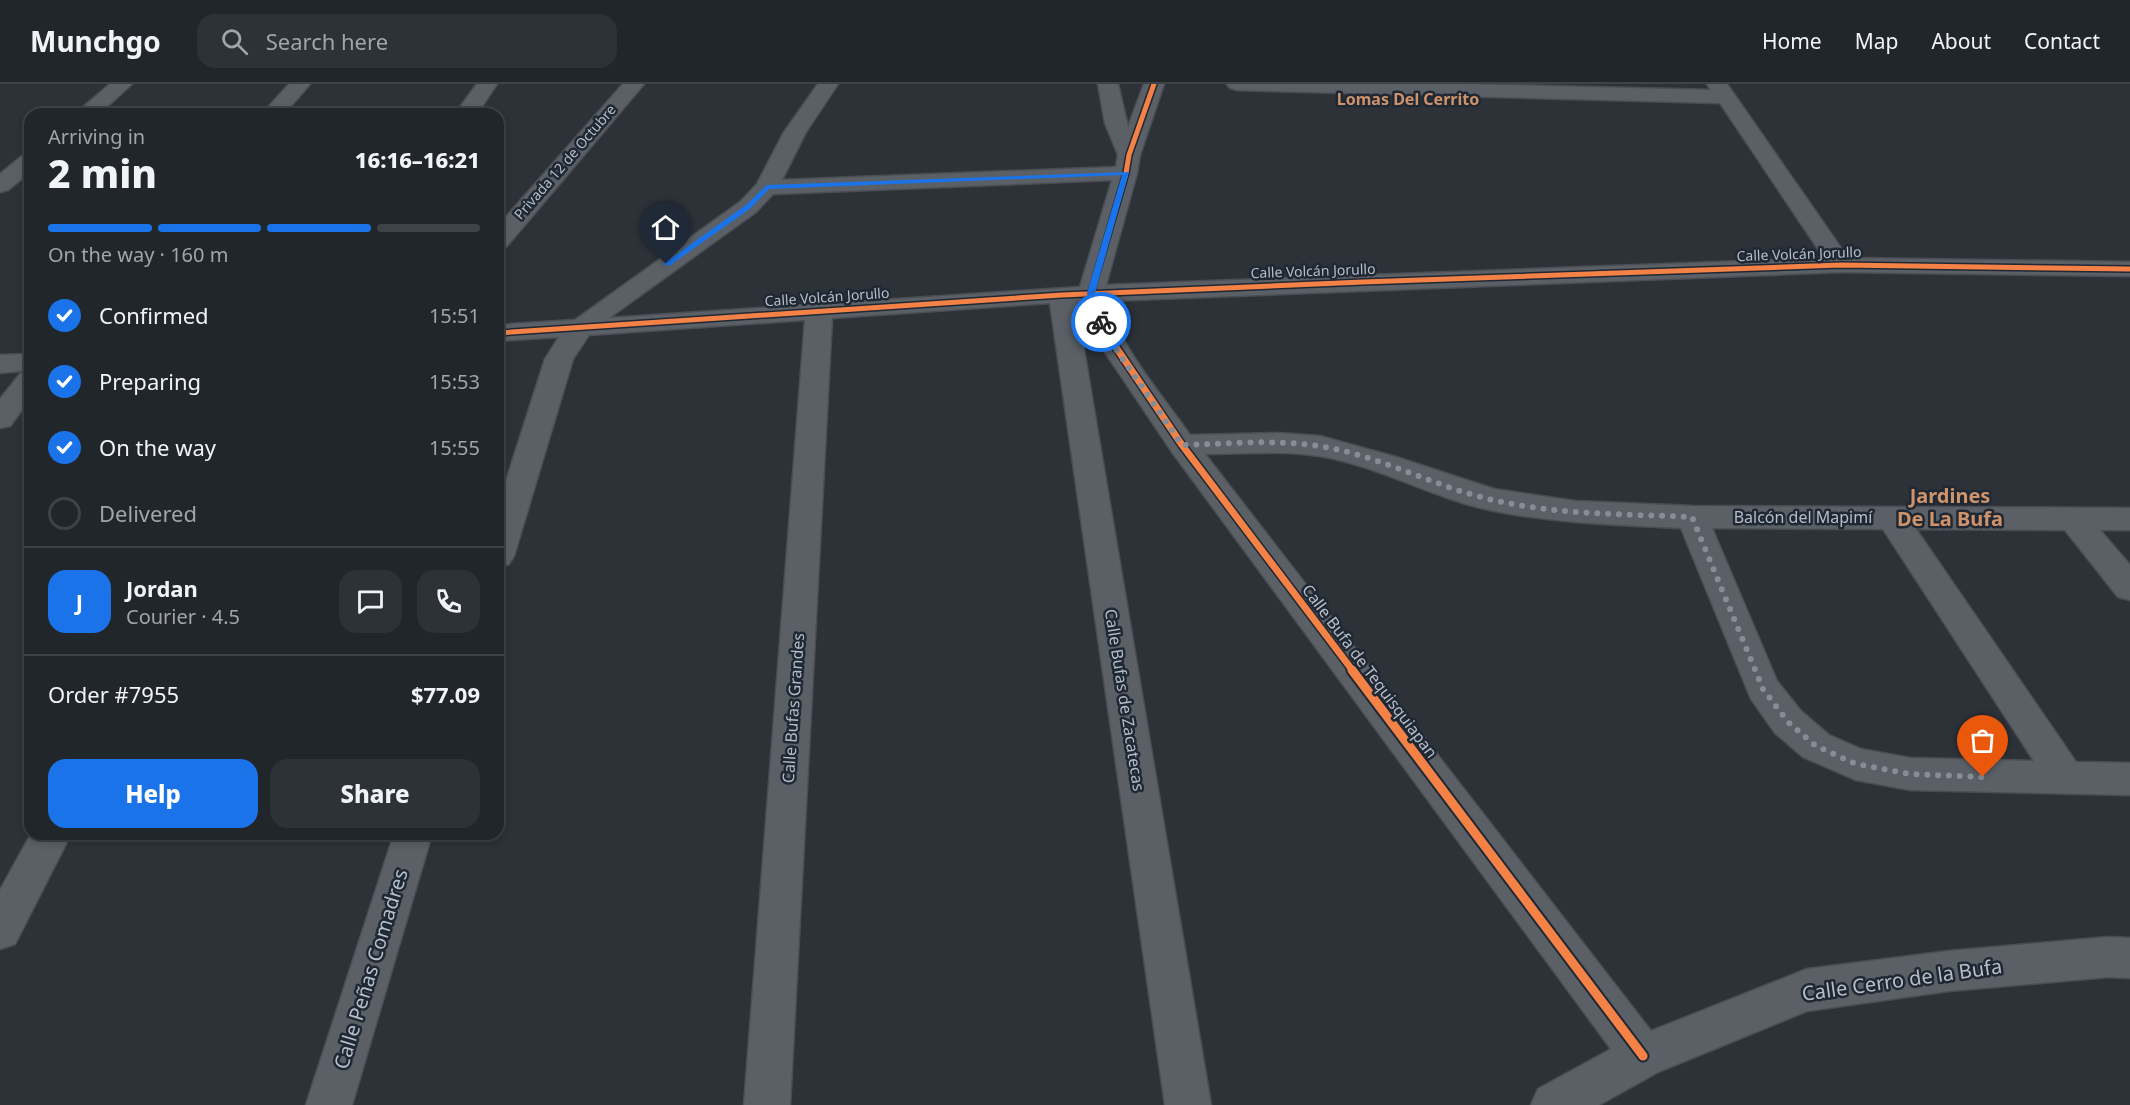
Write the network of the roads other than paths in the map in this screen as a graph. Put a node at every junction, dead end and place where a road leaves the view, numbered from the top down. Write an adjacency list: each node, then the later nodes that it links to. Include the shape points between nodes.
1 (122, 84): 10 (street)
2 (300, 84): 11 (street)
3 (487, 84): 12 (street)
4 (634, 84): 17 (street, Privada 12 de Octubre)
5 (828, 84): 16 (street, via 795,132)
6 (1108, 84): 13 (street)
7 (1154, 84): 13 (street)
8 (1237, 84): 9 (street)
9 (1721, 90): 18 (street)
10 (93, 108)
11 (278, 108)
12 (470, 108)
13 (1127, 164): 16 (street); 20 (street)
14 (24, 165): 15 (street)
15 (0, 185)
16 (767, 187): 22 (street, via 719,229)
17 (504, 234)
18 (1841, 265): 19 (street, Calle Volcán Jorullo); 20 (street, Calle Volcán Jorullo)
19 (2130, 269)
20 (1077, 294): 21 (street, Calle Volcán Jorullo); 28 (street, Calle Bufa de Tequisquiapan); 44 (street, Calle Bufas de Zacatecas)
21 (819, 311): 22 (street, Calle Volcán Jorullo); 43 (street, Calle Bufas Grandes)
22 (579, 328): 23 (street, Calle Volcán Jorullo); 33 (street, via 559,359)
23 (504, 333)
24 (24, 362): 25 (street)
25 (0, 364)
26 (24, 388): 27 (street)
27 (0, 419)
28 (1182, 445): 29 (street, Balcón del Mapimí, via 1278,442 1320,446 1493,500 1575,512); 41 (street, Calle Bufa de Tequisquiapan)
29 (1692, 517): 30 (street, Balcón del Mapimí); 35 (street, via 1763,689 1788,722 1816,746 1856,764 1910,774)
30 (1892, 518): 31 (street, Balcón del Mapimí); 35 (street)
31 (2073, 518): 32 (street, Balcón del Mapimí); 34 (street)
32 (2130, 519)
33 (504, 537)
34 (2130, 588)
35 (2066, 778): 36 (street)
36 (2130, 779)
37 (49, 840): 39 (street)
38 (411, 840): 42 (street, Calle Peñas Comadres)
39 (0, 930)
40 (2130, 958): 41 (street, Calle Cerro de la Bufa, via 1949,971 1807,990)
41 (1643, 1056): 45 (street, Calle Cerro de la Bufa)
42 (329, 1105)
43 (767, 1105)
44 (1188, 1105)
45 (1554, 1105)

